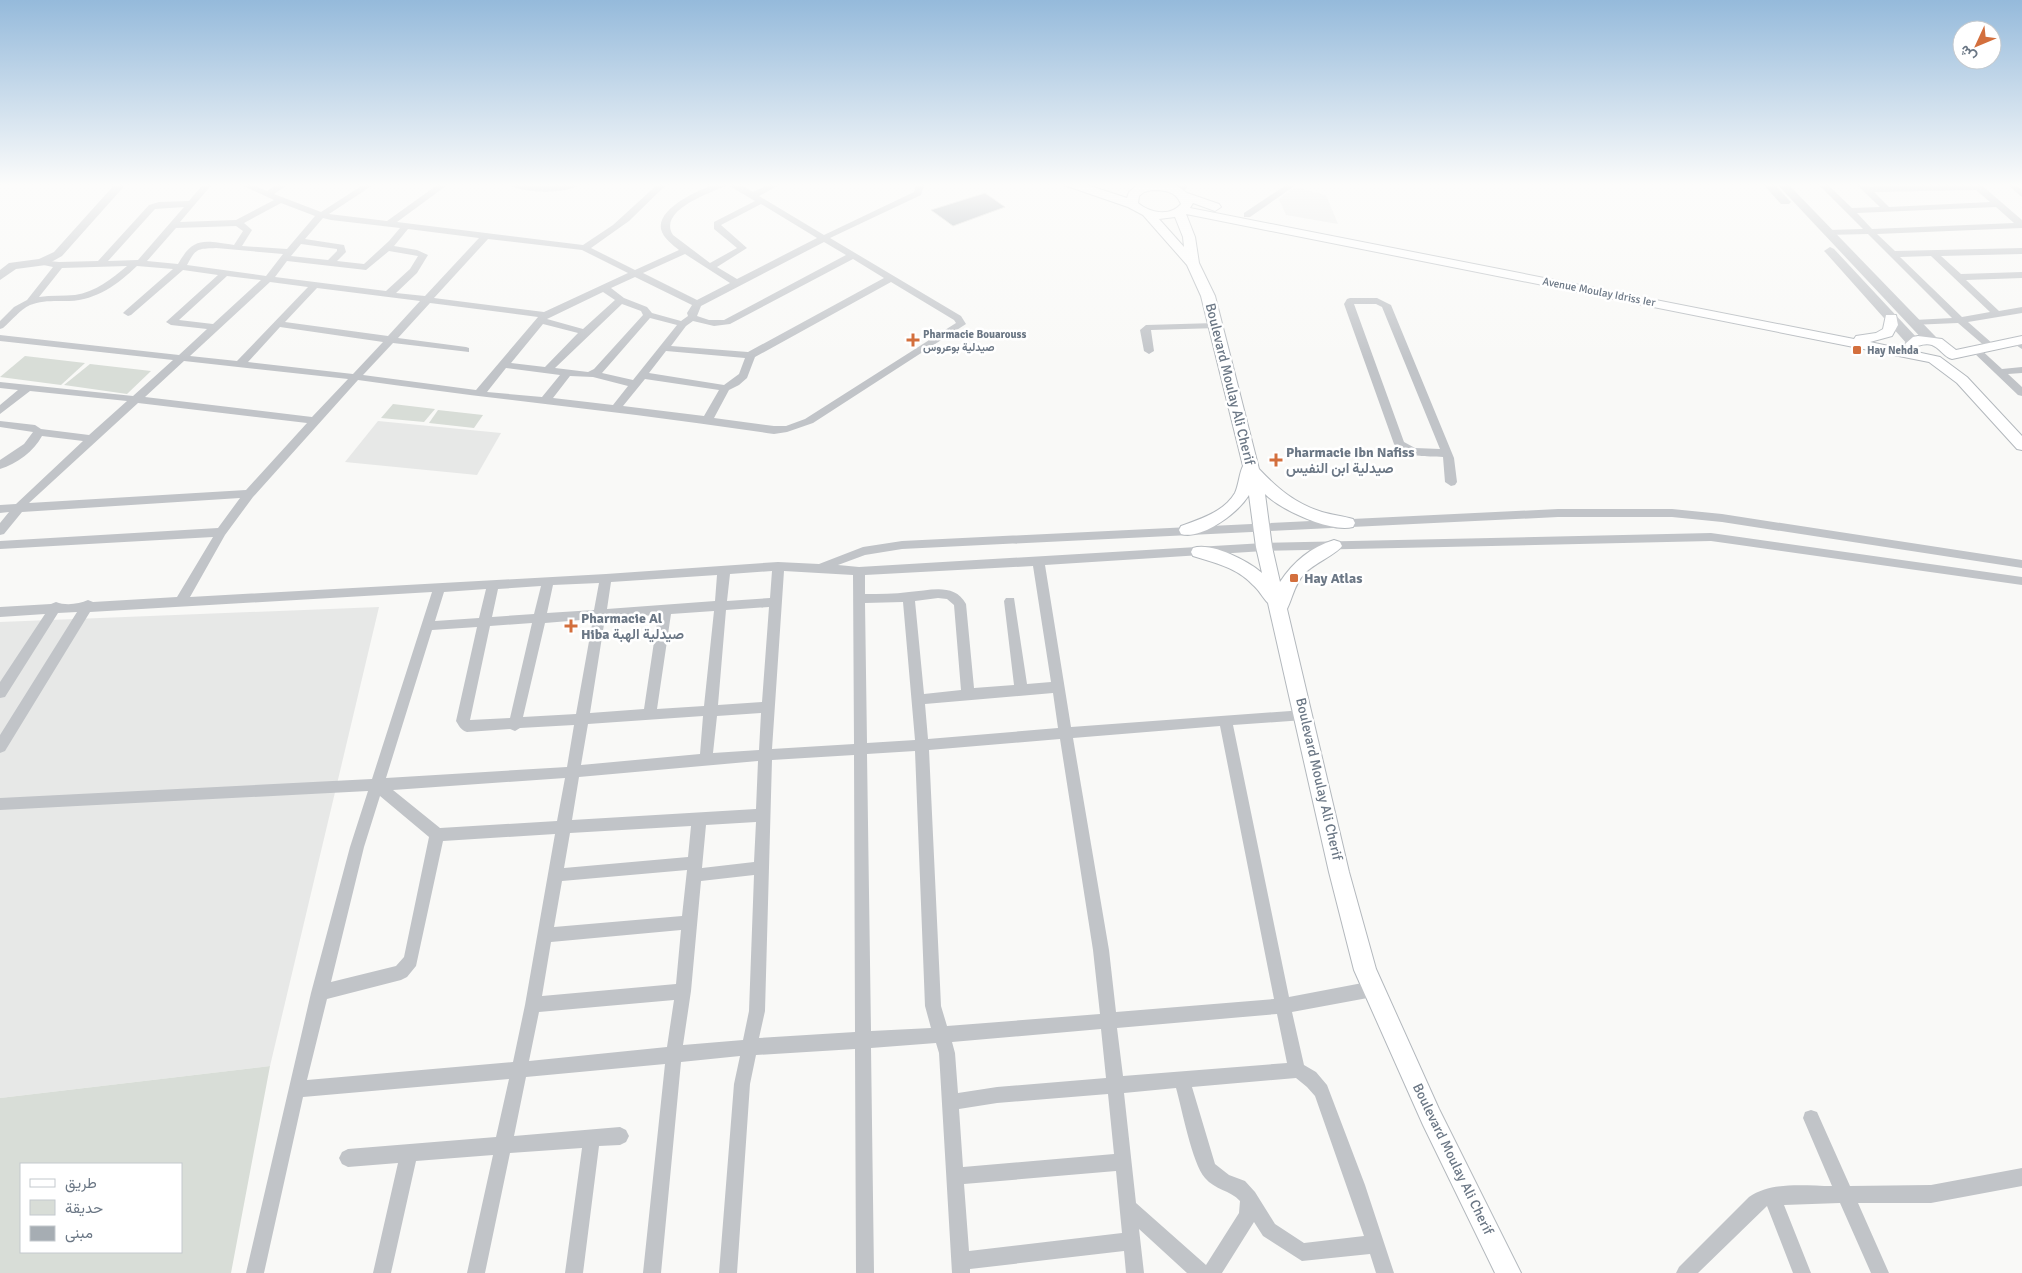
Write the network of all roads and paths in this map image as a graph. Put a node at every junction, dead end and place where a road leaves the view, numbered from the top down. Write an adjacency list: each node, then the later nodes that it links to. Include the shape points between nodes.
1 (68, 242): 33 (street, via 58,254)
2 (120, 242): 34 (street)
3 (157, 242): 35 (street)
4 (198, 242): 23 (street)
5 (240, 242): 24 (street)
6 (297, 242): 31 (street)
7 (309, 242): 36 (street, via 343,249)
8 (392, 242): 25 (street)
9 (480, 242): 52 (street)
10 (538, 242): 26 (street)
11 (595, 242): 26 (street)
12 (676, 242): 27 (street)
13 (736, 242): 39 (street, via 743,248)
14 (816, 242): 48 (street)
15 (829, 242): 32 (street)
16 (1174, 242): 37 (main road, Boulevard Moulay Ali Cherif)
17 (1190, 242): 37 (main road, Boulevard Moulay Ali Cherif)
18 (1356, 242): 85 (main road, Avenue Moulay Idriss Ier)
19 (1387, 242): 73 (main road, Avenue Moulay Idriss Ier)
20 (1822, 242): 62 (street)
21 (1837, 242): 64 (street)
22 (1883, 242): 30 (street)
23 (196, 246): 24 (street); 40 (street)
24 (237, 247): 31 (street)
25 (387, 248): 36 (street, via 366,267); 51 (street, via 423,255 415,268)
26 (584, 248): 42 (street)
27 (686, 250): 39 (street); 42 (street)
28 (2022, 251): 29 (street)
29 (1933, 253): 30 (street); 45 (street)
30 (1894, 254): 63 (street)
31 (287, 255): 36 (street); 47 (street)
32 (852, 256): 46 (street); 60 (street, via 727,322 705,323)
33 (42, 262): 38 (street); 44 (street, via 18,264)
34 (101, 263): 35 (street); 38 (street)
35 (138, 263): 40 (street); 54 (street, via 116,281 89,295)
36 (329, 264)
37 (1193, 264): 68 (main road, Boulevard Moulay Ali Cherif, via 1208,296)
38 (59, 265): 54 (street)
39 (711, 266): 48 (street)
40 (181, 267): 41 (street); 57 (street)
41 (225, 273): 47 (street); 69 (street, via 171,322)
42 (635, 273): 50 (street); 55 (street)
43 (2022, 275): 45 (street)
44 (0, 276)
45 (1958, 277): 58 (street)
46 (891, 278): 82 (street); 106 (street, via 958,318 961,324 800,426 774,430)
47 (268, 279): 49 (street); 69 (street)
48 (737, 283): 55 (street)
49 (315, 285): 51 (street); 65 (street)
50 (604, 288): 53 (street); 61 (street)
51 (389, 294): 52 (street)
52 (428, 300): 61 (street); 72 (street)
53 (621, 300): 59 (street, via 644,309); 70 (street)
54 (30, 302): 67 (street)
55 (697, 304): 60 (street)
56 (2022, 310): 58 (street)
57 (128, 314)
58 (1997, 314): 63 (street)
59 (648, 315): 66 (street); 92 (street)
60 (693, 317): 66 (street)
61 (543, 318): 70 (street); 87 (street)
62 (1892, 318): 73 (main road, via 1888,333); 75 (street)
63 (1959, 320): 64 (street); 77 (street)
64 (1914, 323): 74 (street)
65 (277, 324): 72 (street); 86 (street)
66 (683, 324): 78 (street)
67 (0, 326)
68 (1215, 326): 81 (street, via 1149,327 1145,330); 113 (main road, Boulevard Moulay Ali Cherif)
69 (215, 327): 83 (street)
70 (585, 332): 88 (street)
71 (0, 338): 83 (street)
72 (391, 339): 80 (street); 94 (street)
73 (1861, 339): 75 (main road, Avenue Moulay Idriss Ier)
74 (1935, 342): 75 (main road, Avenue Moulay Idriss Ier, via 1918,340); 79 (main road, Avenue Moulay Idriss Ier); 84 (main road, via 1950,351)
75 (1913, 343): 85 (main road, via 1917,352)
76 (2020, 343): 77 (main road)
77 (1990, 346): 79 (main road)
78 (663, 348): 82 (street); 93 (street)
79 (1974, 349): 84 (main road); 90 (street)
80 (466, 350)
81 (1149, 350)
82 (750, 355): 98 (street, via 746,373 738,382)
83 (181, 357): 86 (street); 102 (street)
84 (1951, 357): 85 (main road); 95 (main road)
85 (1930, 359): 95 (main road)
86 (240, 364): 94 (street)
87 (504, 365): 88 (street); 101 (street)
88 (547, 370): 91 (street)
89 (2022, 370): 90 (street)
90 (2000, 372): 100 (street)
91 (567, 373): 92 (street); 103 (street)
92 (593, 374): 96 (street)
93 (642, 375): 96 (street); 98 (street)
94 (356, 377): 101 (street); 107 (street)
95 (1962, 380): 111 (main road)
96 (635, 384): 104 (street)
97 (0, 385): 99 (street)
98 (725, 388): 106 (street)
99 (26, 389): 102 (street); 105 (street)
100 (2022, 393)
101 (479, 394): 103 (street)
102 (135, 399): 107 (street); 110 (street)
103 (545, 401): 104 (street)
104 (616, 408): 106 (street)
105 (0, 411)
106 (707, 420)
107 (315, 421): 116 (street)
108 (0, 424): 109 (street, via 35,428)
109 (38, 432): 110 (street); 114 (street, via 36,439)
110 (91, 439): 117 (street)
111 (2022, 445)
112 (1447, 453): 112 (street, via 1414,452 1399,444 1348,304 1350,302 1377,300 1386,305); 115 (street)
113 (1249, 462): 119 (main road, via 1265,488 1281,501 1301,512); 120 (main road, Boulevard Moulay Ali Cherif); 121 (main road, via 1248,482 1241,498 1228,512)
114 (0, 465)
115 (1451, 482)
116 (249, 494): 117 (street); 123 (street)
117 (18, 507): 118 (street); 122 (street)
118 (0, 509)
119 (1347, 524): 120 (street); 129 (street, via 1672,512)
120 (1261, 526): 121 (street); 125 (main road, Boulevard Moulay Ali Cherif)
121 (1187, 530): 131 (street, via 889,546 863,551)
122 (0, 531)
123 (221, 532): 124 (street); 141 (street)
124 (0, 546)
125 (1264, 546): 126 (street); 127 (street); 147 (main road, Boulevard Moulay Ali Cherif)
126 (1334, 546): 136 (street, via 1711,537); 147 (main road, via 1306,560 1296,570 1282,595)
127 (1199, 552): 128 (street); 147 (main road, via 1236,562 1251,572 1264,583)
128 (1038, 561): 133 (street); 154 (street)
129 (2022, 564)
130 (778, 566): 131 (street); 132 (street); 143 (street)
131 (822, 567): 133 (street)
132 (724, 569): 134 (street); 145 (street)
133 (859, 571): 140 (street)
134 (606, 578): 135 (street); 150 (street)
135 (548, 581): 137 (street); 151 (street)
136 (2022, 581)
137 (493, 584): 138 (street); 152 (street)
138 (440, 586): 141 (street); 153 (street)
139 (910, 597): 140 (street); 157 (street, via 948,594 956,597 960,604); 158 (street)
140 (861, 599): 169 (street)
141 (182, 600): 144 (street)
142 (1010, 601): 155 (street)
143 (774, 602): 145 (street); 159 (street)
144 (88, 605): 146 (street); 168 (street)
145 (720, 606): 148 (street); 160 (street)
146 (56, 607): 149 (street); 156 (street)
147 (1280, 609): 161 (main road, Boulevard Moulay Ali Cherif)
148 (665, 610): 150 (street); 162 (street)
149 (0, 612)
150 (600, 614): 151 (street); 163 (street)
151 (540, 619): 152 (street); 165 (street)
152 (484, 622): 153 (street); 165 (street, via 463,721 472,727)
153 (427, 626): 173 (street)
154 (1058, 688): 155 (street); 166 (street)
155 (1021, 691): 157 (street)
156 (0, 693)
157 (968, 694): 158 (street)
158 (918, 700): 167 (street)
159 (768, 707): 160 (street); 170 (street)
160 (710, 711): 162 (street); 171 (street)
161 (1304, 714): 164 (street); 184 (main road, Boulevard Moulay Ali Cherif, via 1342,881)
162 (650, 715): 163 (street)
163 (583, 720): 165 (street); 172 (street)
164 (1225, 720): 166 (street); 188 (street)
165 (515, 724)
166 (1066, 733): 167 (street); 189 (street)
167 (922, 745): 169 (street); 190 (street, via 933,1006)
168 (0, 747)
169 (860, 750): 170 (street); 191 (street)
170 (766, 754): 171 (street); 175 (street)
171 (706, 759): 172 (street)
172 (573, 772): 173 (street); 177 (street)
173 (377, 785): 174 (street); 178 (street); 186 (street, via 356,847)
174 (0, 804)
175 (764, 814): 176 (street); 179 (street)
176 (698, 819): 177 (street); 180 (street)
177 (564, 827): 178 (street); 181 (street)
178 (437, 835): 186 (street, via 411,961 401,972)
179 (762, 868): 180 (street); 192 (street, via 757,1011)
180 (694, 869): 181 (street); 182 (street)
181 (556, 876): 183 (street)
182 (690, 922): 183 (street); 185 (street)
183 (546, 935): 187 (street)
184 (1373, 989): 188 (street); 227 (main road, Boulevard Moulay Ali Cherif, via 1431,1117)
185 (683, 991): 187 (street); 193 (street)
186 (319, 994): 198 (street)
187 (533, 1005): 194 (street)
188 (1282, 1006): 189 (street); 195 (street)
189 (1109, 1020): 190 (street); 197 (street)
190 (942, 1035): 191 (street); 199 (street, via 948,1053)
191 (863, 1039): 192 (street); 222 (street)
192 (750, 1047): 193 (street); 221 (street, via 742,1084)
193 (674, 1054): 194 (street); 220 (street)
194 (518, 1070): 198 (street); 203 (street)
195 (1297, 1070): 196 (street); 214 (street, via 1314,1080 1320,1091)
196 (1182, 1080): 197 (street); 211 (street, via 1209,1170 1225,1183 1240,1187)
197 (1116, 1085): 199 (street); 206 (street)
198 (296, 1089): 216 (street)
199 (952, 1102): 207 (street)
200 (1812, 1118): 209 (street)
201 (620, 1136): 202 (street)
202 (592, 1138): 203 (street); 219 (street)
203 (502, 1146): 204 (street); 218 (street)
204 (409, 1153): 205 (street); 217 (street)
205 (348, 1158)
206 (1124, 1162): 207 (street); 212 (street)
207 (955, 1176): 215 (street)
208 (2022, 1176): 209 (street, via 1931,1194)
209 (1844, 1195): 210 (street); 230 (street)
210 (1772, 1196): 228 (street, via 1756,1202); 229 (street)
211 (1250, 1198): 214 (street, via 1269,1230 1302,1252); 225 (street, via 1248,1215)
212 (1129, 1208): 213 (street); 224 (street)
213 (1132, 1240): 215 (street); 223 (street)
214 (1376, 1244): 226 (street)
215 (961, 1267)
216 (256, 1273)
217 (382, 1273)
218 (476, 1273)
219 (574, 1273)
220 (652, 1273)
221 (728, 1273)
222 (866, 1273)
223 (1135, 1273)
224 (1201, 1273)
225 (1211, 1273)
226 (1385, 1273)
227 (1508, 1273)
228 (1685, 1273)
229 (1802, 1273)
230 (1880, 1273)

